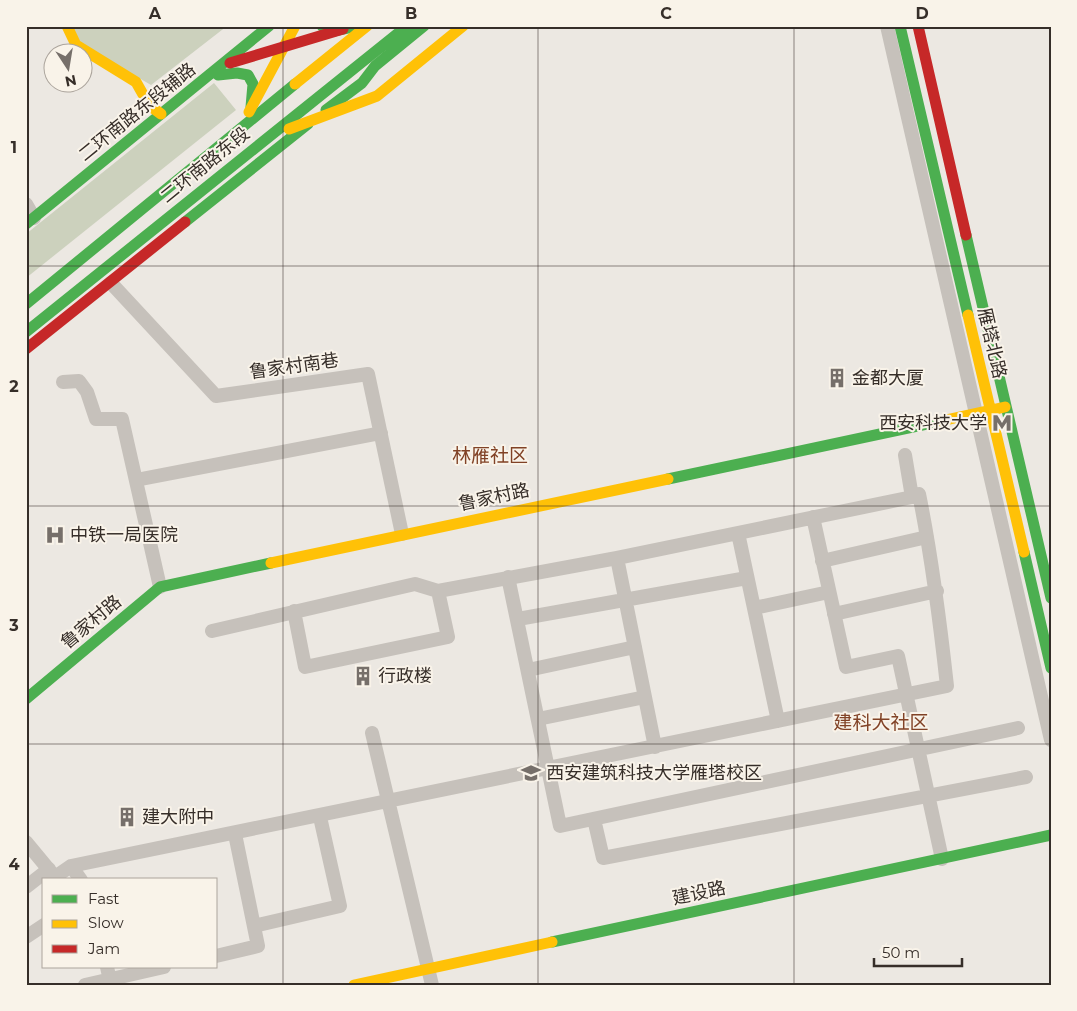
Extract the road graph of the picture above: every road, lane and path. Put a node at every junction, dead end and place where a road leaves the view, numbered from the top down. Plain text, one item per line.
1 (67, 26) edge
2 (268, 26) edge
3 (295, 26) edge
4 (322, 26) edge
5 (358, 26) edge
6 (367, 26) edge
7 (407, 26) edge
8 (424, 26) edge
9 (449, 26) edge
10 (463, 26) edge
11 (887, 26) edge
12 (900, 26) edge
13 (918, 26) edge
14 (343, 29) edge
15 (283, 49) junction
16 (362, 62) junction
17 (224, 64) junction
18 (208, 77) junction
19 (362, 83) junction
20 (250, 110) junction
21 (160, 114) junction
22 (312, 120) junction
23 (268, 136) junction
24 (208, 155) junction
25 (26, 204) edge
26 (30, 221) edge
27 (111, 283) junction
28 (26, 304) edge
29 (26, 332) edge
30 (26, 349) edge
31 (63, 382) dead end
32 (1005, 407) junction
33 (990, 411) junction
34 (976, 414) junction
35 (380, 432) junction
36 (904, 455) dead end
37 (136, 480) junction
38 (912, 497) junction
39 (813, 517) junction
40 (738, 533) junction
41 (402, 534) junction
42 (927, 537) junction
43 (617, 558) junction
44 (822, 561) junction
45 (508, 577) junction
46 (747, 578) junction
47 (160, 587) junction
48 (438, 591) junction
49 (937, 591) junction
50 (829, 592) junction
51 (1051, 597) edge
52 (625, 598) junction
53 (754, 608) junction
54 (294, 611) junction
55 (834, 614) junction
56 (518, 619) junction
57 (212, 631) dead end
58 (635, 647) junction
59 (1051, 668) edge
60 (528, 670) junction
61 (906, 694) junction
62 (644, 697) junction
63 (26, 699) edge
64 (538, 719) junction
65 (778, 721) junction
66 (1018, 728) dead end
67 (372, 732) dead end
68 (1051, 740) edge
69 (654, 747) junction
70 (918, 749) junction
71 (548, 769) junction
72 (1026, 777) dead end
73 (928, 796) junction
74 (388, 803) junction
75 (320, 817) junction
76 (594, 819) junction
77 (235, 834) junction
78 (1051, 835) edge
79 (26, 842) edge
80 (942, 859) junction
81 (71, 866) junction
82 (49, 869) junction
83 (80, 878) edge
84 (26, 887) edge
85 (42, 926) edge
86 (254, 926) junction
87 (26, 937) edge
88 (218, 956) edge
89 (158, 968) edge
90 (427, 969) junction
91 (109, 977) edge
92 (85, 985) edge
93 (354, 985) edge
94 (432, 985) edge

1 - 21 main road
2 - 17 main road, 二环南路东段辅路
3 - 15 main road
4 - 14 main road
5 - 14 main road
5 - 20 main road
6 - 24 main road
7 - 16 main road, 二环南路东段
8 - 19 main road
9 - 19 main road
10 - 22 main road
11 - 34 street
12 - 33 main road, 雁塔北路
13 - 32 main road, 雁塔北路
14 - 15 main road
15 - 17 main road
15 - 20 main road
16 - 19 main road
16 - 22 main road
16 - 23 main road, 二环南路东段
17 - 18 main road, 二环南路东段辅路
18 - 20 main road
18 - 21 main road, 二环南路东段辅路
19 - 22 main road
20 - 24 main road
21 - 26 main road, 二环南路东段辅路
22 - 23 main road
22 - 27 main road
23 - 29 main road, 二环南路东段
24 - 28 main road
25 - 26 street
27 - 30 main road
27 - 35 street, 鲁家村南巷
31 - 37 street
32 - 33 main road, 鲁家村路
32 - 51 main road, 雁塔北路
33 - 34 main road, 鲁家村路
33 - 59 main road, 雁塔北路
34 - 41 main road, 鲁家村路
34 - 68 street
35 - 37 street
35 - 41 street, 鲁家村南巷
36 - 38 street
37 - 47 street
38 - 39 street
38 - 42 street
39 - 40 street
39 - 44 street
40 - 43 street
40 - 46 street
41 - 47 main road, 鲁家村路
42 - 44 street
42 - 49 street
43 - 45 street
43 - 52 street
44 - 50 street
45 - 48 street
45 - 56 street
46 - 52 street
46 - 53 street
47 - 63 main road, 鲁家村路
48 - 54 street
48 - 54 street
49 - 55 street
49 - 61 street
50 - 53 street
50 - 55 street
52 - 56 street
52 - 58 street
53 - 65 street
54 - 57 street
55 - 61 street
56 - 60 street
58 - 60 street
58 - 62 street
60 - 64 street
61 - 65 street
61 - 70 street
62 - 64 street
62 - 69 street
64 - 71 street
65 - 69 street
66 - 70 street
67 - 74 street
69 - 71 street
70 - 73 street
70 - 76 street
71 - 74 street
71 - 76 street
72 - 73 street
73 - 76 street
73 - 80 street
74 - 75 street
74 - 90 street
75 - 77 street
75 - 86 street
77 - 81 street
77 - 86 street
78 - 80 main road, 建设路
79 - 82 street
80 - 90 main road, 建设路
81 - 82 street
81 - 83 street
82 - 84 street
85 - 87 street
86 - 88 street
89 - 91 street
90 - 93 main road, 建设路
90 - 94 street
91 - 92 street

